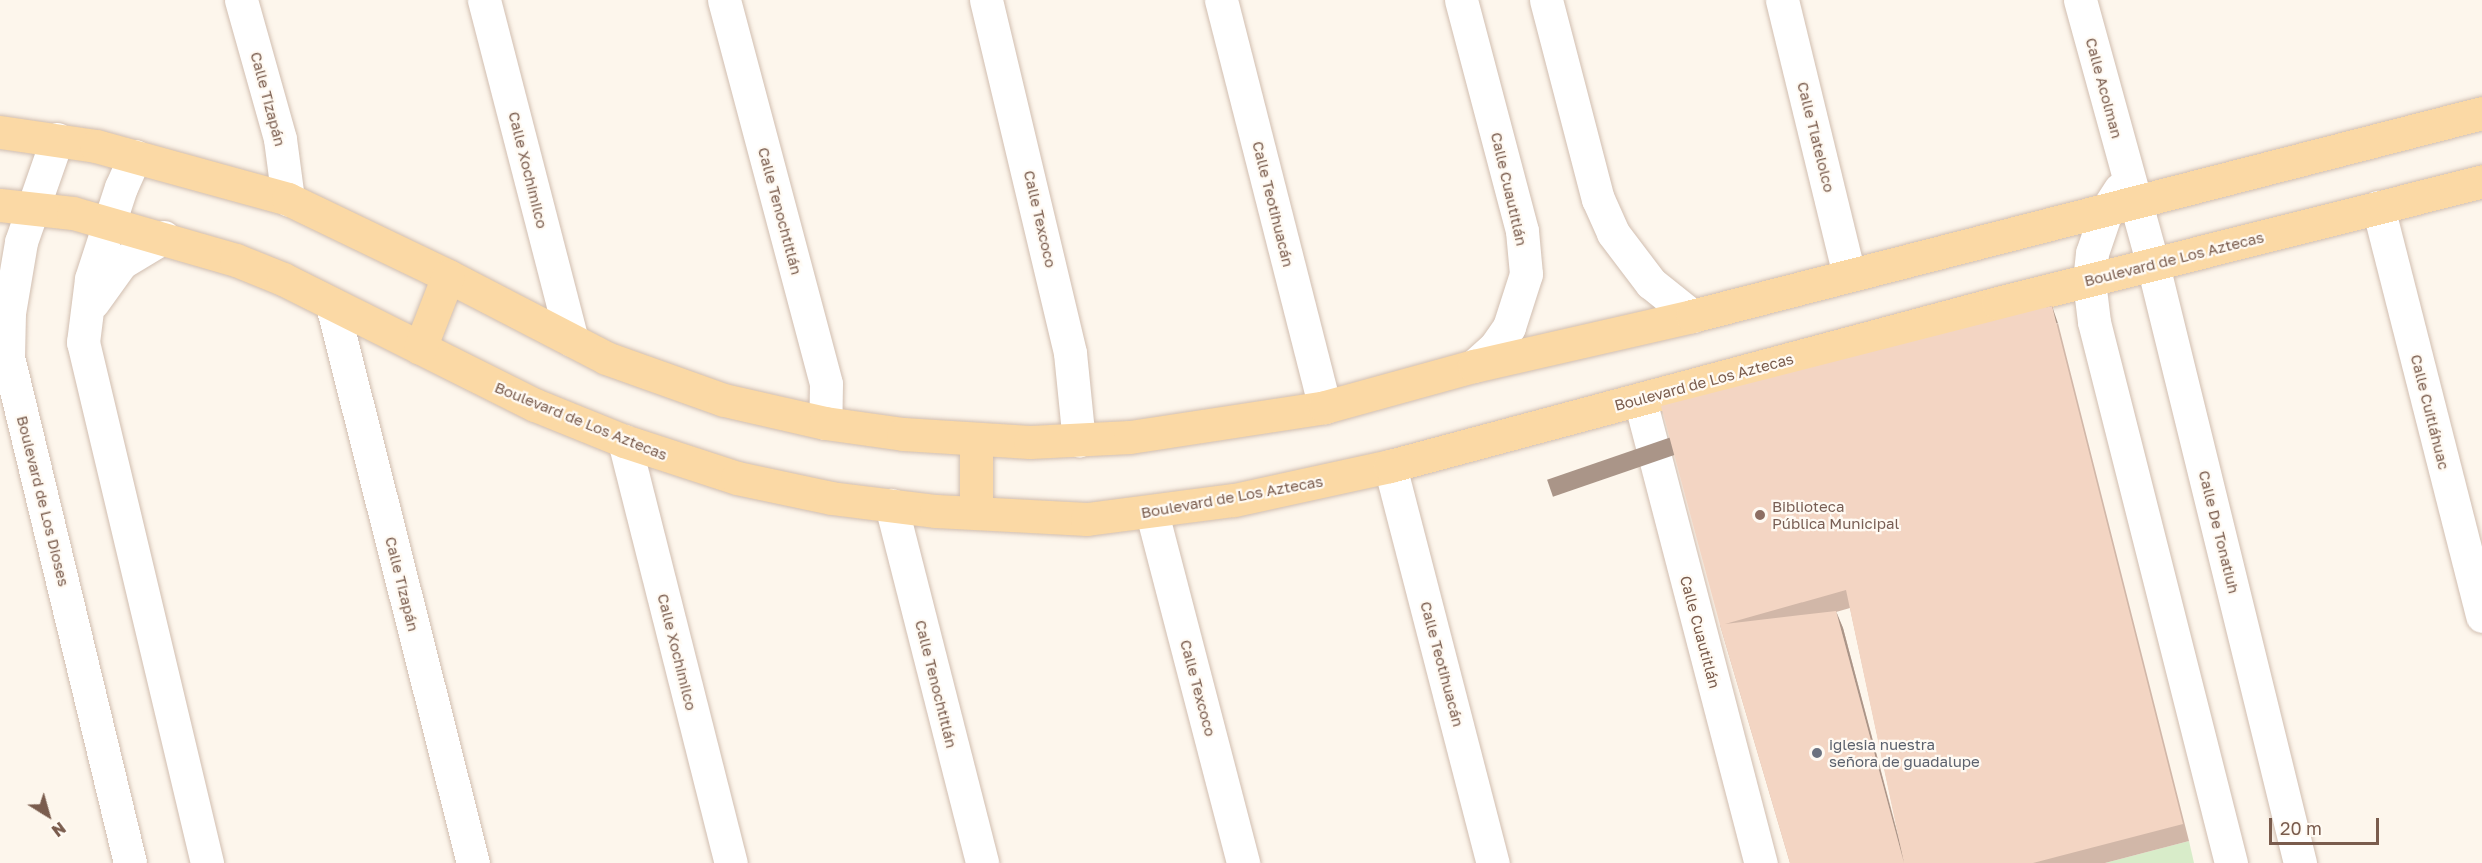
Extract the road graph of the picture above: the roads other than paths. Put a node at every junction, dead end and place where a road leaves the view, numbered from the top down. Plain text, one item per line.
1 (241, 0) edge
2 (484, 0) edge
3 (724, 0) edge
4 (986, 0) edge
5 (1221, 0) edge
6 (1461, 0) edge
7 (1546, 0) edge
8 (1782, 0) edge
9 (2080, 0) edge
10 (2482, 113) edge
11 (0, 132) edge
12 (57, 140) junction
13 (135, 156) junction
14 (2482, 180) edge
15 (2123, 196) junction
16 (288, 199) junction
17 (16, 207) edge
18 (2378, 207) junction
19 (108, 222) junction
20 (164, 237) junction
21 (2153, 266) junction
22 (1850, 274) junction
23 (448, 276) junction
24 (2089, 280) junction
25 (332, 305) junction
26 (1692, 316) junction
27 (83, 319) junction
28 (572, 340) junction
29 (420, 348) junction
30 (4, 349) edge
31 (1474, 366) junction
32 (1640, 400) junction
33 (1325, 407) junction
34 (825, 423) junction
35 (624, 441) junction
36 (976, 441) junction
37 (1079, 441) junction
38 (1390, 466) junction
39 (891, 505) junction
40 (976, 513) junction
41 (1152, 513) junction
42 (2482, 616) edge
43 (130, 863) edge
44 (207, 863) edge
45 (473, 863) edge
46 (731, 863) edge
47 (982, 863) edge
48 (1243, 863) edge
49 (1493, 863) edge
50 (1761, 863) edge
51 (2231, 863) edge
52 (2300, 863) edge

1 - 16 street, Calle Tizapán
2 - 28 street, Calle Xochimilco
3 - 34 street, Calle Tenochtitlán
4 - 37 street, Calle Texcoco
5 - 33 street, Calle Teotihuacán
6 - 31 street, Calle Cuautitlán
7 - 26 street
8 - 22 street, Calle Tlatelolco
9 - 15 street, Calle Acolman
10 - 15 main road
11 - 12 main road
12 - 13 main road
12 - 17 street, Boulevard de Los Dioses
13 - 16 main road
13 - 19 street
14 - 18 main road, Boulevard de Los Aztecas
15 - 21 street, Calle De Tonatiuh
15 - 22 main road
15 - 24 street
16 - 23 main road
17 - 19 main road, Boulevard de Los Aztecas
17 - 30 street, Boulevard de Los Dioses
18 - 21 main road, Boulevard de Los Aztecas
18 - 42 street, Calle Cuitláhuac
19 - 20 main road, Boulevard de Los Aztecas
19 - 27 street
20 - 25 main road, Boulevard de Los Aztecas
20 - 27 street
21 - 24 main road, Boulevard de Los Aztecas
21 - 52 street, Calle De Tonatiuh
22 - 26 main road
23 - 28 main road
23 - 29 main road
24 - 32 main road, Boulevard de Los Aztecas
24 - 51 street
25 - 29 main road, Boulevard de Los Aztecas
25 - 45 street, Calle Tizapán
26 - 31 main road
27 - 44 street
28 - 34 main road
29 - 35 main road, Boulevard de Los Aztecas
30 - 43 street, Boulevard de Los Dioses
31 - 33 main road
32 - 38 main road, Boulevard de Los Aztecas
32 - 50 street, Calle Cuautitlán
33 - 37 main road
34 - 36 main road
35 - 39 main road, Boulevard de Los Aztecas
35 - 46 street, Calle Xochimilco
36 - 37 main road
36 - 40 main road
38 - 41 main road, Boulevard de Los Aztecas
38 - 49 street, Calle Teotihuacán
39 - 40 main road, Boulevard de Los Aztecas
39 - 47 street, Calle Tenochtitlán
40 - 41 main road, Boulevard de Los Aztecas
41 - 48 street, Calle Texcoco

